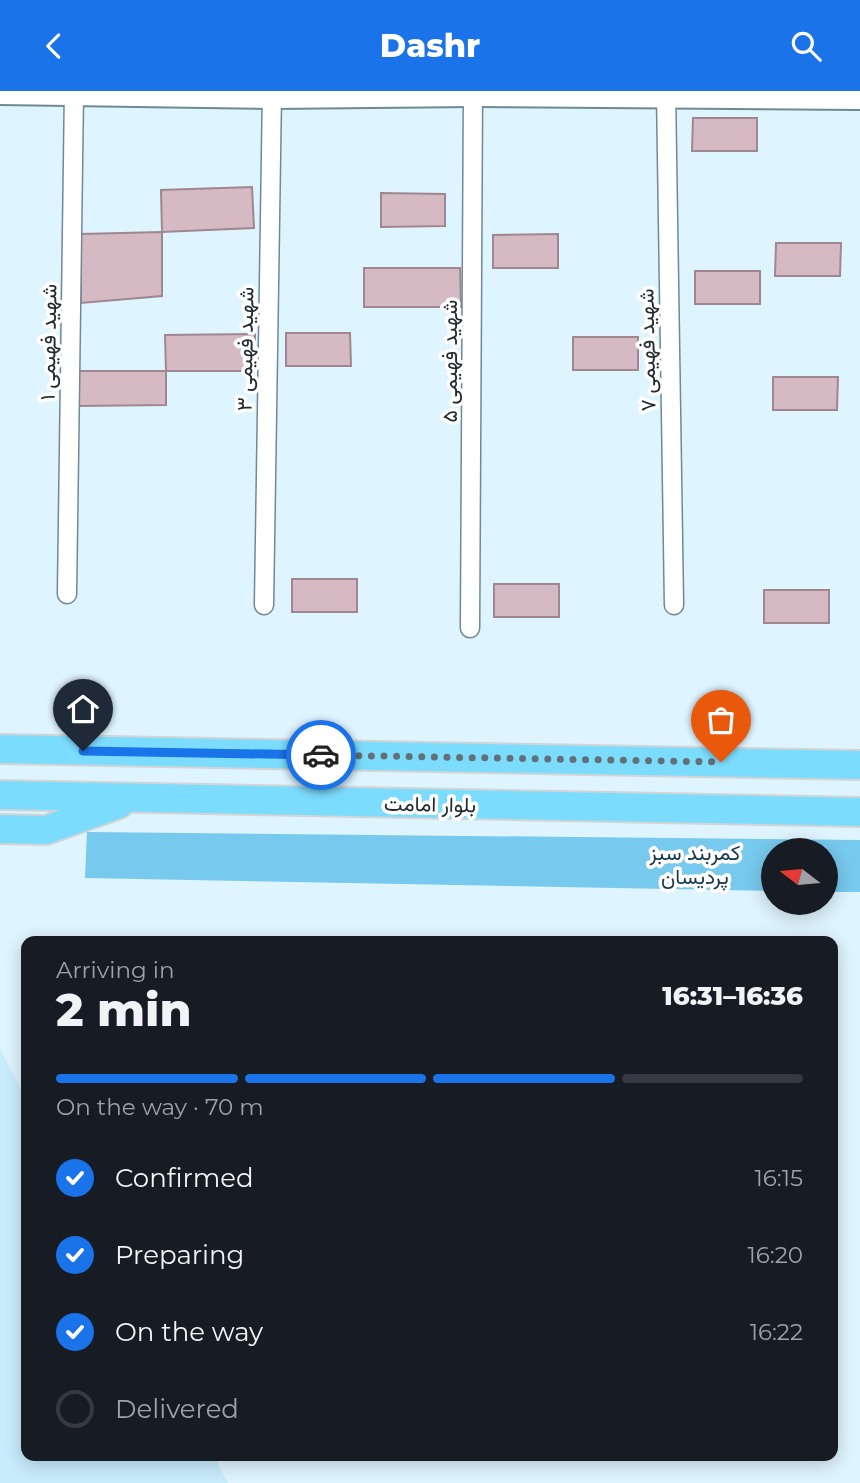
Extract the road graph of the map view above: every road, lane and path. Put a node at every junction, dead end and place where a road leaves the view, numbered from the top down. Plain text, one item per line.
1 (0, 91) edge
2 (74, 91) edge
3 (473, 92) edge
4 (272, 93) edge
5 (666, 93) edge
6 (860, 96) edge
7 (67, 594) dead end
8 (264, 604) dead end
9 (674, 605) dead end
10 (470, 628) dead end
11 (0, 749) edge
12 (860, 765) edge
13 (0, 795) edge
14 (135, 798) junction
15 (860, 812) edge
16 (0, 829) edge

1 - 2 street
2 - 4 street
2 - 7 street, شهید فهیمی ۱
3 - 4 street
3 - 5 street
3 - 10 street, شهید فهیمی ۵
4 - 8 street, شهید فهیمی ۳
5 - 6 street
5 - 9 street, شهید فهیمی ۷
11 - 12 main road
13 - 14 main road, بلوار امامت
14 - 15 main road, بلوار امامت
14 - 16 main road

